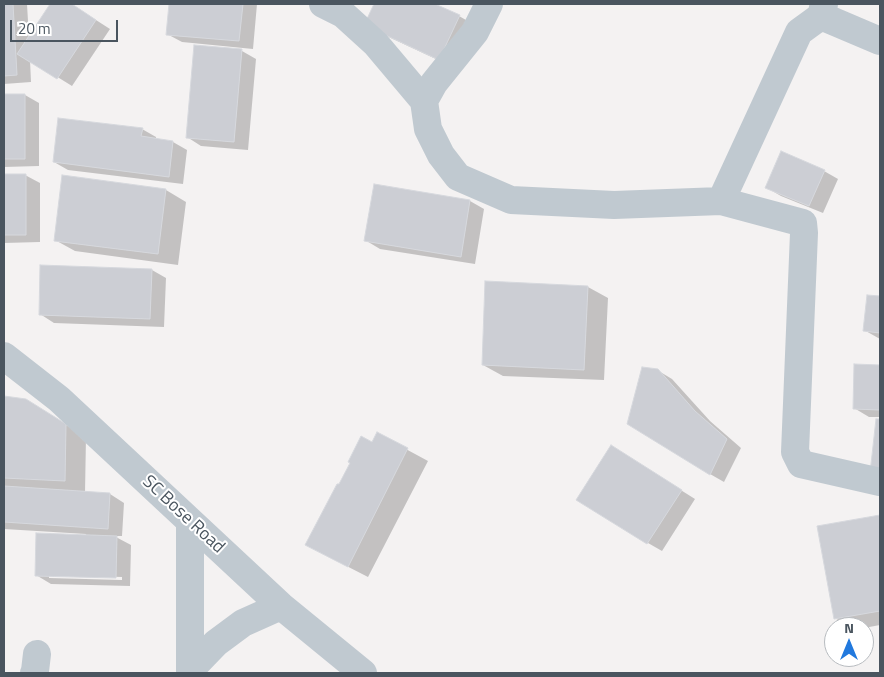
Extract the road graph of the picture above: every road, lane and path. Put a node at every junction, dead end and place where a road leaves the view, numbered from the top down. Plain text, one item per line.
1 (323, 4) edge
2 (489, 4) edge
3 (822, 10) edge
4 (880, 41) edge
5 (424, 102) junction
6 (720, 202) junction
7 (4, 356) edge
8 (880, 482) edge
9 (190, 522) junction
10 (281, 606) junction
11 (190, 671) edge
12 (363, 673) edge

1 - 5 street
2 - 5 street
3 - 4 street
3 - 6 street
5 - 6 street
6 - 8 street
7 - 9 street, SC Bose Road
9 - 10 street, SC Bose Road
9 - 11 street
10 - 11 street
10 - 12 street, SC Bose Road

